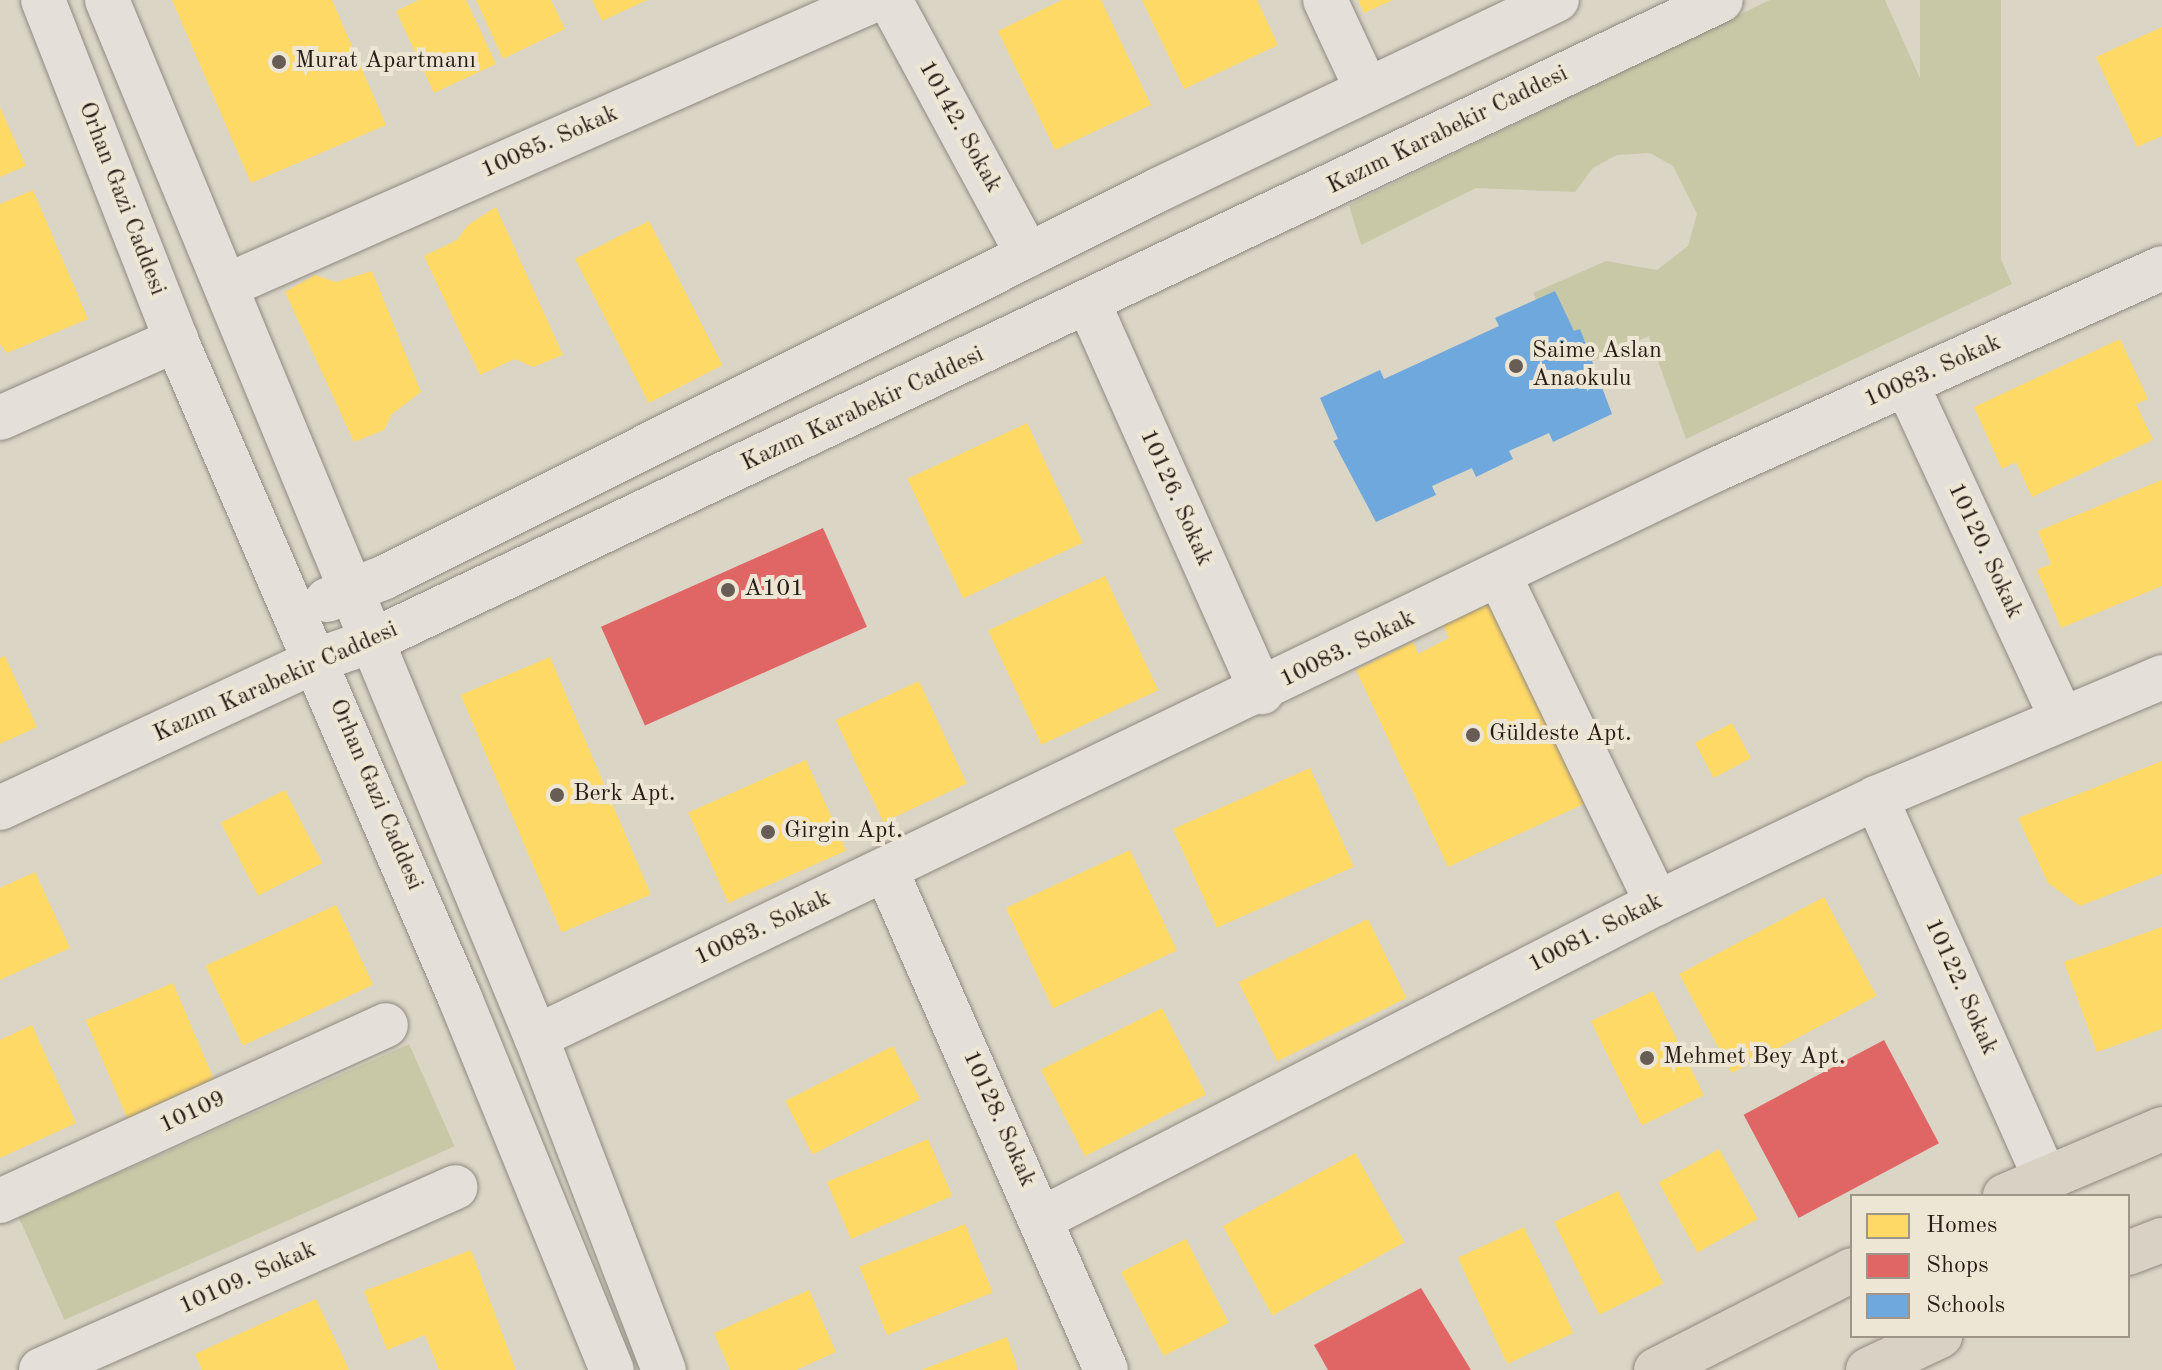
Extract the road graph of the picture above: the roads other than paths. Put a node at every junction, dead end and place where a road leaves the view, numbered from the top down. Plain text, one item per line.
1 (43, 0) edge
2 (107, 0) edge
3 (874, 0) edge
4 (890, 0) edge
5 (1325, 0) edge
6 (1557, 0) edge
7 (1721, 0) edge
8 (1367, 90) junction
9 (1028, 255) junction
10 (2162, 268) edge
11 (226, 286) junction
12 (1089, 304) junction
13 (176, 340) junction
14 (1907, 385) junction
15 (0, 418) edge
16 (1500, 577) junction
17 (353, 590) junction
18 (296, 613) junction
19 (374, 640) junction
20 (317, 660) junction
21 (2162, 677) edge
22 (1262, 692) junction
23 (2061, 717) junction
24 (1876, 798) junction
25 (0, 808) edge
26 (886, 870) junction
27 (1657, 903) junction
28 (386, 1025) dead end
29 (536, 1037) junction
30 (2162, 1129) edge
31 (2045, 1177) junction
32 (455, 1187) dead end
33 (2009, 1194) edge
34 (0, 1201) edge
35 (1043, 1218) junction
36 (2162, 1240) edge
37 (2130, 1252) edge
38 (1850, 1271) edge
39 (1936, 1338) edge
40 (41, 1370) edge
41 (612, 1370) edge
42 (664, 1370) edge
43 (1106, 1370) edge
44 (1656, 1370) edge
45 (1868, 1370) edge

1 - 13 street, Orhan Gazi Caddesi
2 - 11 street
3 - 11 street, 10085. Sokak
4 - 9 street, 10142. Sokak
5 - 8 street
6 - 8 street
7 - 12 street, Kazım Karabekir Caddesi
8 - 9 street
9 - 17 street
10 - 14 street, 10083. Sokak
11 - 17 street
12 - 19 street, Kazım Karabekir Caddesi
12 - 22 street, 10126. Sokak
13 - 15 street
13 - 18 street, Orhan Gazi Caddesi
14 - 16 street, 10083. Sokak
14 - 23 street, 10120. Sokak
16 - 22 street, 10083. Sokak
16 - 27 street
17 - 18 street
17 - 19 street
18 - 20 street, Orhan Gazi Caddesi
19 - 20 street, Kazım Karabekir Caddesi
19 - 29 street
20 - 25 street, Kazım Karabekir Caddesi
20 - 41 street, Orhan Gazi Caddesi
21 - 23 street, 10081. Sokak
22 - 26 street, 10083. Sokak
23 - 24 street, 10081. Sokak
24 - 27 street, 10081. Sokak
24 - 31 street, 10122. Sokak
26 - 29 street, 10083. Sokak
26 - 35 street, 10128. Sokak
27 - 35 street, 10081. Sokak
28 - 34 street, 10109
29 - 42 street
30 - 31 main road
31 - 33 main road
32 - 40 street, 10109. Sokak
35 - 43 street, 10128. Sokak
36 - 37 main road
38 - 44 main road
39 - 45 main road

